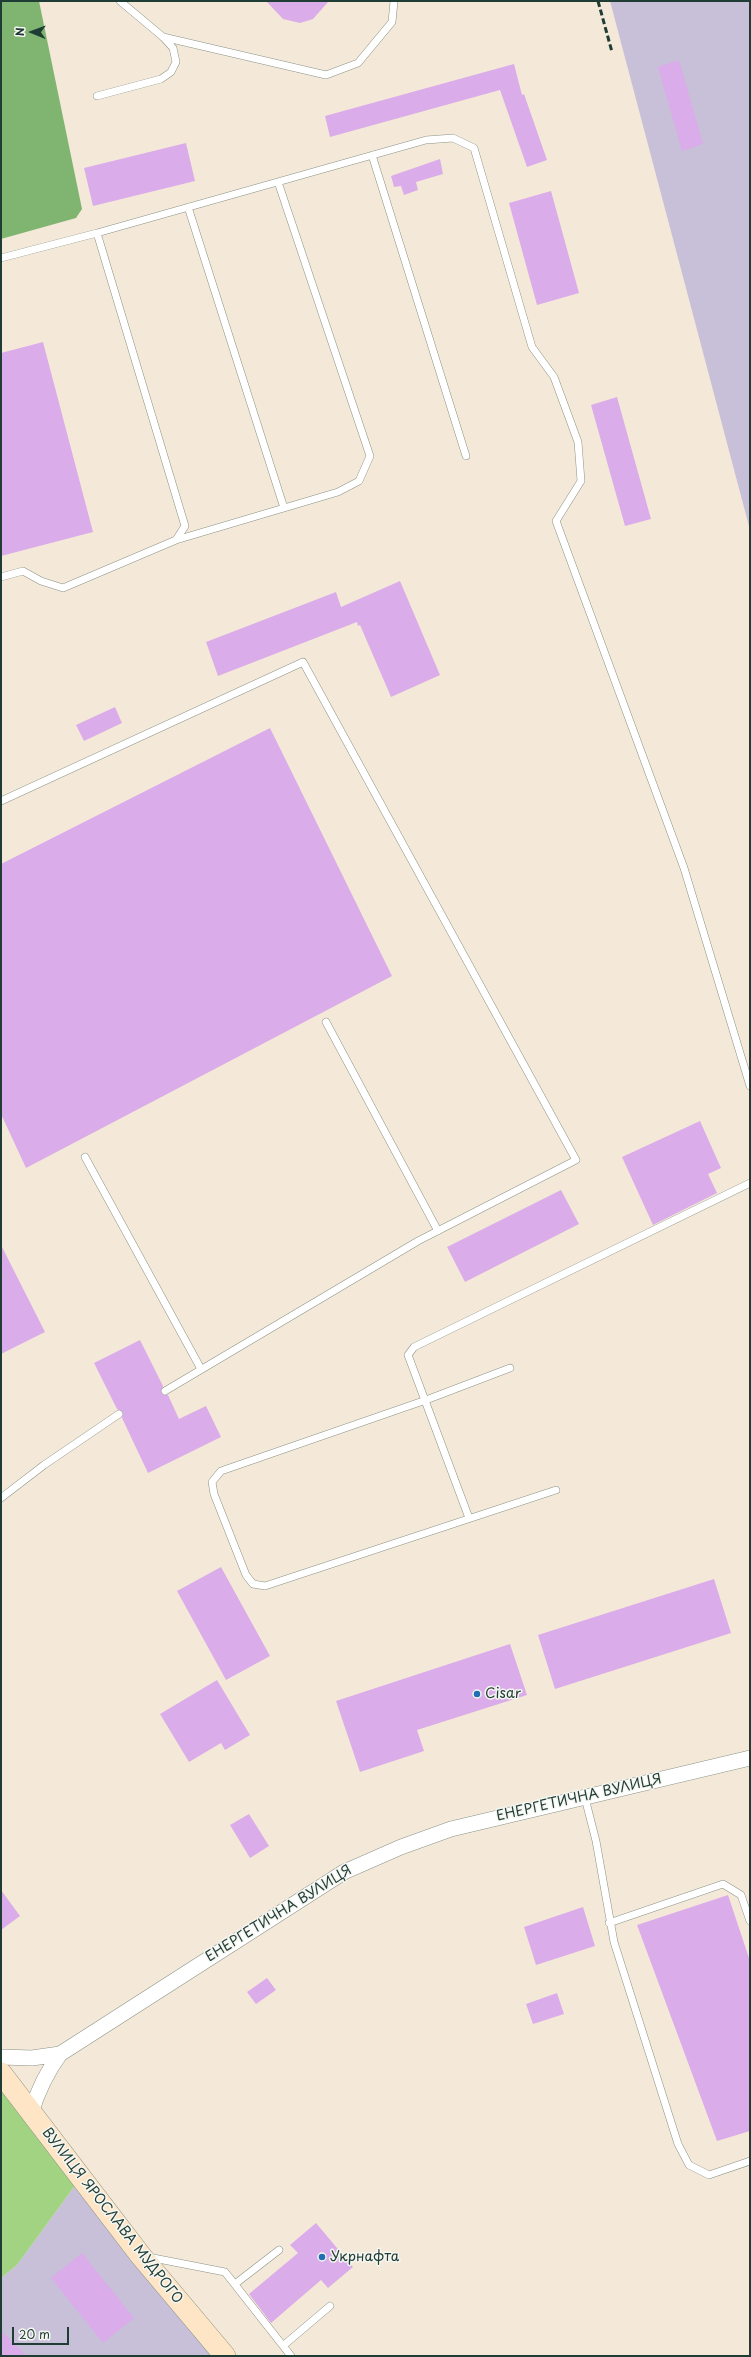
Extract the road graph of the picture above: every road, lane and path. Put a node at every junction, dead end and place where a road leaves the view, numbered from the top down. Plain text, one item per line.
1 (120, 1) edge
2 (394, 1) edge
3 (162, 37) junction
4 (97, 96) dead end
5 (372, 155) junction
6 (278, 182) junction
7 (188, 207) junction
8 (97, 233) junction
9 (1, 258) edge
10 (466, 456) dead end
11 (284, 508) junction
12 (176, 540) junction
13 (1, 577) edge
14 (1, 801) edge
15 (326, 1022) dead end
16 (750, 1086) edge
17 (85, 1157) dead end
18 (750, 1183) edge
19 (438, 1231) junction
20 (510, 1368) dead end
21 (201, 1369) junction
22 (165, 1391) dead end
23 (426, 1400) junction
24 (119, 1414) dead end
25 (556, 1490) dead end
26 (1, 1498) edge
27 (469, 1518) junction
28 (750, 1758) edge
29 (585, 1798) junction
30 (750, 1921) edge
31 (609, 1923) junction
32 (60, 2054) junction
33 (1, 2057) edge
34 (1, 2074) edge
35 (31, 2113) junction
36 (750, 2161) edge
37 (279, 2250) dead end
38 (141, 2256) junction
39 (235, 2284) junction
40 (330, 2306) dead end
41 (284, 2345) junction
42 (225, 2356) edge
43 (291, 2356) edge

1 - 3 lane
2 - 3 lane
3 - 4 lane
5 - 6 lane
5 - 10 lane
5 - 16 lane
6 - 7 lane
6 - 11 lane
7 - 8 lane
7 - 11 lane
8 - 9 lane
8 - 12 lane
11 - 12 lane
12 - 13 lane
14 - 19 lane
15 - 19 lane
17 - 21 lane
18 - 23 lane
19 - 21 lane
20 - 23 lane
21 - 22 lane
23 - 27 lane
23 - 27 lane
24 - 26 lane
25 - 27 lane
28 - 29 street, ЕНЕРГЕТИЧНА ВУЛИЦЯ
29 - 31 lane
29 - 32 street, ЕНЕРГЕТИЧНА ВУЛИЦЯ
30 - 31 lane
31 - 36 lane
32 - 33 street, ЕНЕРГЕТИЧНА ВУЛИЦЯ
32 - 35 street, ЕНЕРГЕТИЧНА ВУЛИЦЯ
34 - 35 main road, ВУЛИЦЯ ЯРОСЛАВА МУДРОГО
35 - 38 main road, ВУЛИЦЯ ЯРОСЛАВА МУДРОГО
37 - 39 lane
38 - 39 lane
38 - 42 main road, ВУЛИЦЯ ЯРОСЛАВА МУДРОГО
39 - 41 lane
40 - 41 lane
41 - 43 lane

